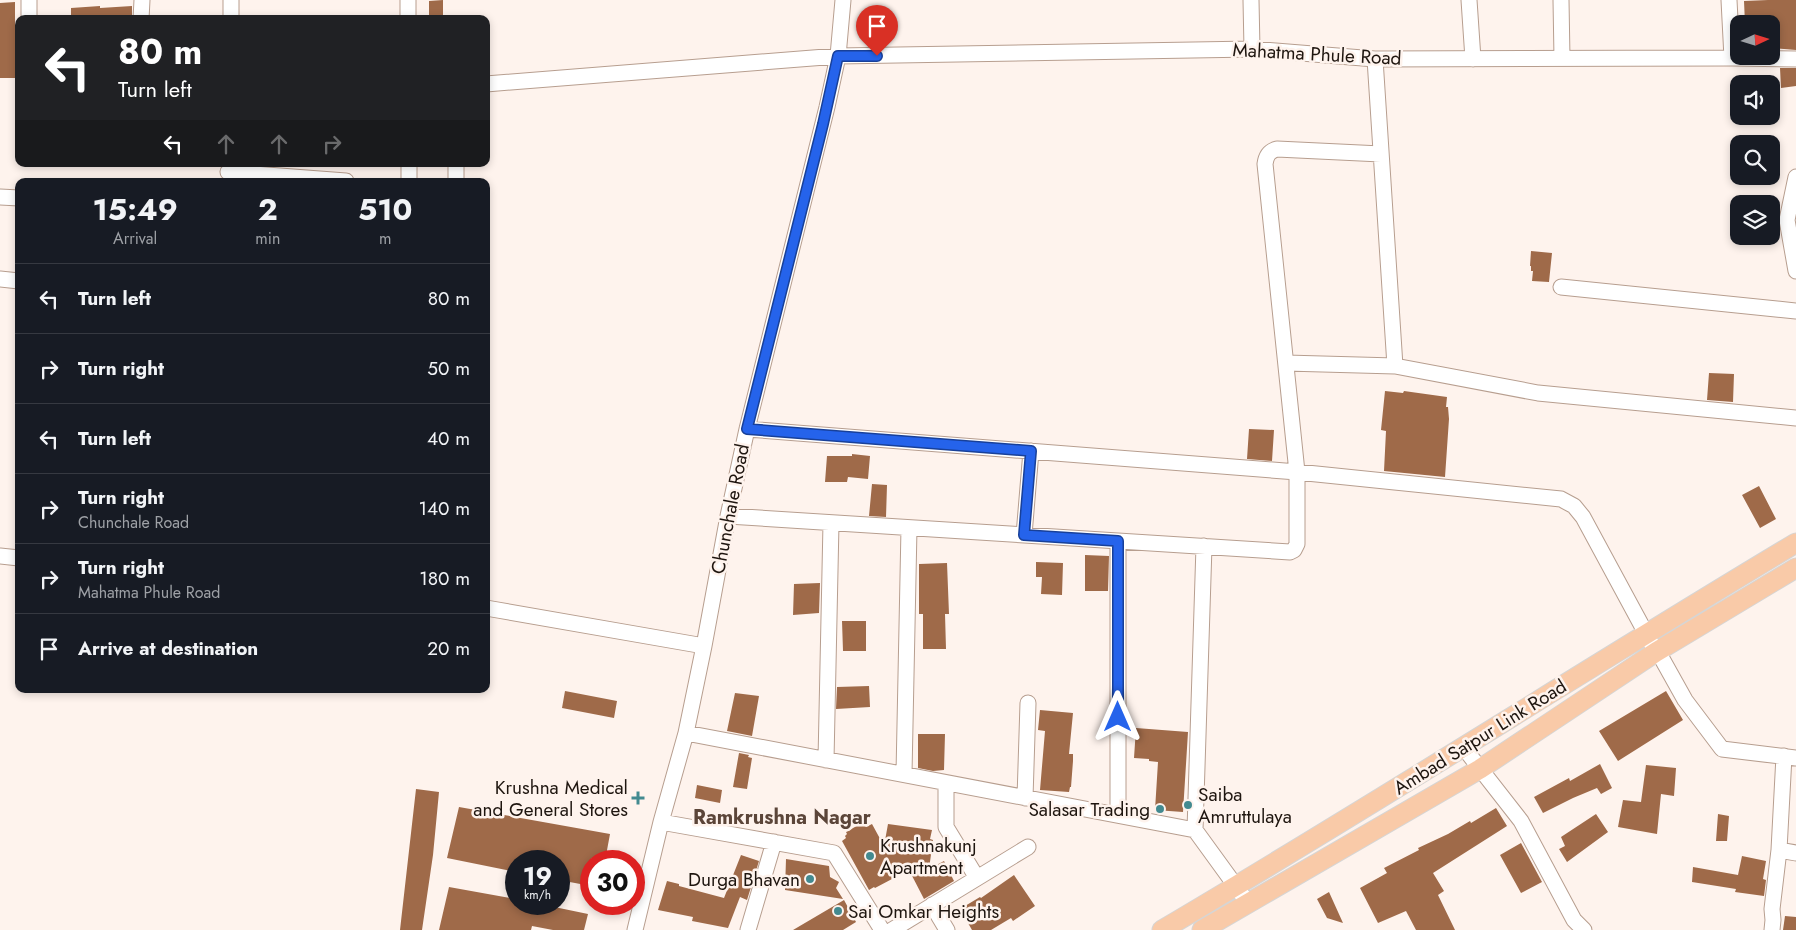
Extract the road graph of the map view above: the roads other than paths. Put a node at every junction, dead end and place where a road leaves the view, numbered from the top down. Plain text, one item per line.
1 (29, 0) edge
2 (142, 0) edge
3 (231, 0) edge
4 (408, 0) edge
5 (843, 0) edge
6 (1251, 0) edge
7 (1469, 0) edge
8 (1561, 0) edge
9 (1729, 0) edge
10 (29, 15) edge
11 (141, 15) edge
12 (232, 15) edge
13 (408, 15) edge
14 (1730, 19) edge
15 (1252, 49) junction
16 (838, 56) junction
17 (1562, 58) junction
18 (1730, 58) edge
19 (1375, 59) junction
20 (1473, 59) junction
21 (1780, 59) edge
22 (1796, 59) edge
23 (490, 84) edge
24 (1381, 154) junction
25 (228, 172) edge
26 (1796, 177) edge
27 (290, 178) edge
28 (0, 197) edge
29 (15, 198) edge
30 (1796, 271) edge
31 (0, 279) edge
32 (15, 281) edge
33 (1561, 287) dead end
34 (1796, 311) edge
35 (1286, 363) junction
36 (1395, 366) junction
37 (1796, 418) edge
38 (747, 429) junction
39 (1031, 451) junction
40 (1297, 472) junction
41 (728, 516) junction
42 (831, 523) junction
43 (909, 528) junction
44 (1024, 535) junction
45 (1118, 541) junction
46 (1796, 543) edge
47 (1204, 546) junction
48 (0, 556) edge
49 (15, 558) edge
50 (1796, 568) edge
51 (490, 609) edge
52 (1646, 633) junction
53 (704, 646) junction
54 (1656, 652) junction
55 (1028, 703) dead end
56 (686, 733) junction
57 (1464, 748) junction
58 (1790, 757) edge
59 (826, 760) junction
60 (1480, 769) junction
61 (904, 774) junction
62 (946, 782) junction
63 (1025, 798) junction
64 (1118, 815) junction
65 (660, 822) junction
66 (1195, 830) junction
67 (774, 842) junction
68 (1028, 847) dead end
69 (1779, 850) junction
70 (1796, 852) edge
71 (977, 878) junction
72 (1236, 886) junction
73 (1248, 903) junction
74 (932, 905) junction
75 (635, 930) edge
76 (748, 930) edge
77 (882, 930) edge
78 (892, 930) edge
79 (947, 930) edge
80 (1162, 930) edge
81 (1202, 930) edge
82 (1584, 930) edge
83 (1772, 930) edge

1 - 10 street
2 - 11 street
3 - 12 street
4 - 13 street
5 - 16 street, Chunchale Road
6 - 15 street
7 - 20 street
8 - 17 street
9 - 14 street
15 - 16 street, Mahatma Phule Road
15 - 19 street, Mahatma Phule Road
16 - 23 street, Mahatma Phule Road
16 - 38 street, Chunchale Road
17 - 18 street, Mahatma Phule Road
17 - 20 street, Mahatma Phule Road
19 - 20 street, Mahatma Phule Road
19 - 24 street
21 - 22 street, Mahatma Phule Road
24 - 35 street
24 - 36 street
25 - 27 street
26 - 30 street
28 - 29 street
31 - 32 street
33 - 34 street
35 - 36 street
35 - 40 street
36 - 37 street
38 - 39 street
38 - 41 street, Chunchale Road
39 - 40 street
39 - 44 street
40 - 47 street
40 - 52 street
41 - 42 street
41 - 53 street, Chunchale Road
42 - 43 street
42 - 59 street
43 - 44 street
43 - 61 street
44 - 45 street
45 - 47 street
45 - 64 street
46 - 52 main road, Ambad Satpur Link Road
47 - 66 street
48 - 49 street
50 - 54 main road, Ambad Satpur Link Road
51 - 53 street
52 - 54 street
52 - 57 main road, Ambad Satpur Link Road
53 - 56 street, Chunchale Road
54 - 58 street
54 - 60 main road, Ambad Satpur Link Road
55 - 63 street
56 - 59 street
56 - 65 street, Chunchale Road
57 - 60 street
57 - 72 main road, Ambad Satpur Link Road
58 - 69 street
59 - 61 street
60 - 73 main road, Ambad Satpur Link Road
60 - 82 street
61 - 62 street
62 - 63 street
62 - 71 street
63 - 64 street
64 - 66 street
65 - 67 street
65 - 75 street, Chunchale Road
66 - 72 street
67 - 76 street
67 - 77 street
68 - 71 street
69 - 70 street
69 - 83 street
71 - 74 street
72 - 73 street
72 - 80 main road, Ambad Satpur Link Road
73 - 81 main road, Ambad Satpur Link Road
74 - 78 street
74 - 79 street

